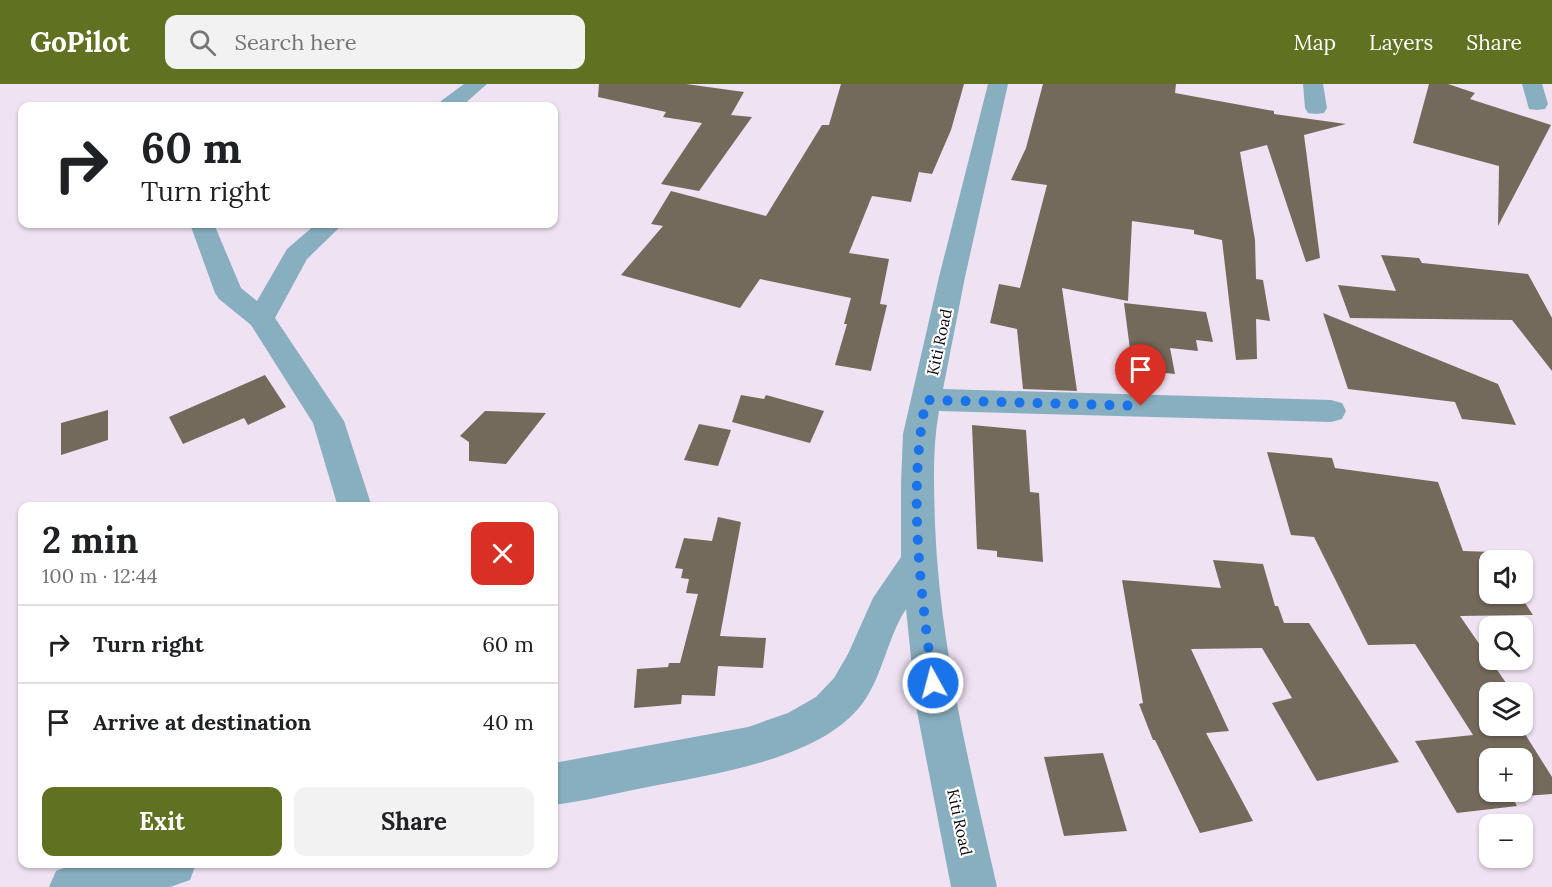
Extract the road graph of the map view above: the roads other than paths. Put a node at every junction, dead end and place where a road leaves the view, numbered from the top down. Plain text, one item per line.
1 (477, 84) edge
2 (998, 84) edge
3 (1313, 84) edge
4 (454, 102) edge
5 (1316, 108) dead end
6 (204, 228) edge
7 (326, 228) edge
8 (261, 318) junction
9 (926, 400) junction
10 (1331, 411) dead end
11 (353, 502) edge
12 (919, 560) junction
13 (558, 783) edge
14 (156, 868) edge
15 (72, 887) edge
16 (974, 887) edge

1 - 4 street
2 - 9 street, Kiti Road
3 - 5 street
6 - 8 street
7 - 8 street
8 - 11 street
9 - 10 street
9 - 12 street, Kiti Road
12 - 13 street
12 - 16 street, Kiti Road
14 - 15 street

